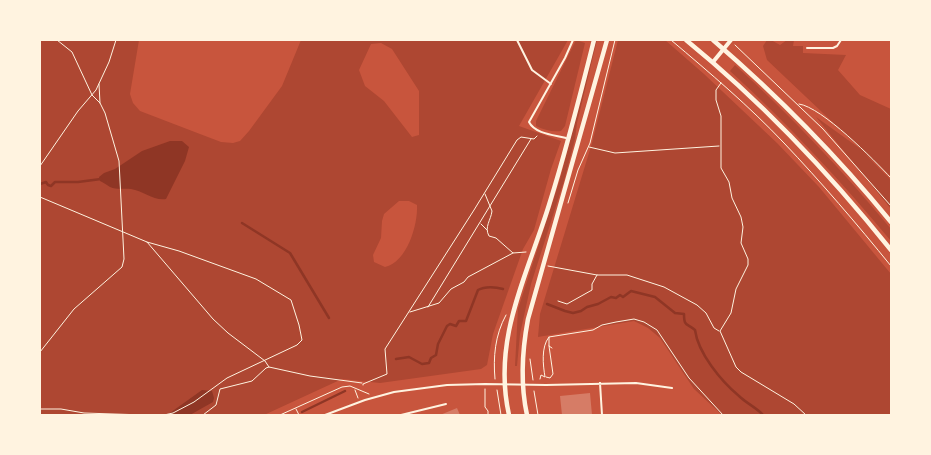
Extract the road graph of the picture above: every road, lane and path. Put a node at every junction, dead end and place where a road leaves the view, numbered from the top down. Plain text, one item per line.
1 (57, 40) edge
2 (116, 40) edge
3 (517, 40) edge
4 (573, 40) edge
5 (594, 40) edge
6 (607, 40) edge
7 (615, 40) edge
8 (671, 40) edge
9 (686, 40) edge
10 (713, 40) edge
11 (841, 40) edge
12 (731, 41) edge
13 (807, 48) dead end
14 (724, 49) junction
15 (713, 62) junction
16 (99, 83) junction
17 (721, 83) junction
18 (551, 84) junction
19 (92, 95) junction
20 (100, 104) junction
21 (798, 104) junction
22 (539, 131) junction
23 (531, 138) junction
24 (569, 139) junction
25 (589, 146) junction
26 (720, 146) junction
27 (40, 166) edge
28 (891, 178) edge
29 (485, 193) junction
30 (40, 197) edge
31 (491, 205) junction
32 (568, 205) dead end
33 (891, 206) edge
34 (480, 222) junction
35 (891, 222) edge
36 (487, 231) junction
37 (122, 232) junction
38 (147, 242) junction
39 (891, 250) edge
40 (526, 252) dead end
41 (513, 253) junction
42 (548, 266) dead end
43 (891, 266) edge
44 (597, 274) junction
45 (558, 301) dead end
46 (428, 307) junction
47 (408, 312) junction
48 (720, 331) junction
49 (549, 337) junction
50 (549, 346) junction
51 (552, 348) dead end
52 (40, 352) edge
53 (530, 355) dead end
54 (265, 361) junction
55 (269, 367) junction
56 (545, 377) junction
57 (600, 383) junction
58 (485, 384) junction
59 (504, 384) junction
60 (524, 385) junction
61 (533, 385) junction
62 (540, 385) junction
63 (672, 388) dead end
64 (354, 390) junction
65 (377, 397) junction
66 (360, 402) junction
67 (446, 404) dead end
68 (296, 408) junction
69 (40, 410) edge
70 (144, 415) edge
71 (164, 415) edge
72 (203, 415) edge
73 (280, 415) edge
74 (299, 415) edge
75 (325, 415) edge
76 (401, 415) edge
77 (488, 415) edge
78 (509, 415) edge
79 (527, 415) edge
80 (538, 415) edge
81 (602, 415) edge
82 (723, 415) edge
83 (806, 415) edge

1 - 19 path
2 - 16 path
3 - 18 lane
4 - 18 lane
5 - 24 street
6 - 60 street
7 - 25 path
8 - 17 path
9 - 15 street
10 - 14 street
11 - 13 lane
12 - 14 street
12 - 21 path
14 - 15 street
14 - 35 street
15 - 39 street
16 - 19 path
16 - 20 path
17 - 26 path
17 - 43 path
18 - 22 lane
19 - 20 path
19 - 27 path
20 - 37 path
21 - 28 path
21 - 33 path
22 - 23 path
22 - 24 lane
23 - 29 path
23 - 31 path
24 - 59 street
25 - 26 path
25 - 32 path
26 - 48 path
29 - 31 path
29 - 47 path
30 - 37 path
31 - 34 path
31 - 36 path
34 - 36 path
34 - 46 path
36 - 41 path
37 - 38 path
37 - 52 path
38 - 54 path
38 - 54 path
40 - 41 path
41 - 46 path
42 - 44 path
44 - 45 path
44 - 48 path
46 - 47 path
47 - 55 path
48 - 83 path
49 - 50 path
49 - 56 path
49 - 82 path
50 - 51 path
50 - 56 path
53 - 61 path
54 - 55 path
54 - 71 path
55 - 72 path
56 - 62 path
57 - 62 lane
57 - 63 lane
57 - 81 lane
58 - 59 lane
58 - 65 lane
58 - 77 path
59 - 60 lane
59 - 78 street
60 - 61 lane
60 - 79 street
61 - 62 lane
61 - 80 path
64 - 65 path
64 - 66 path
64 - 68 path
65 - 66 lane
66 - 75 lane
67 - 76 lane
68 - 73 path
68 - 74 path
69 - 70 path

